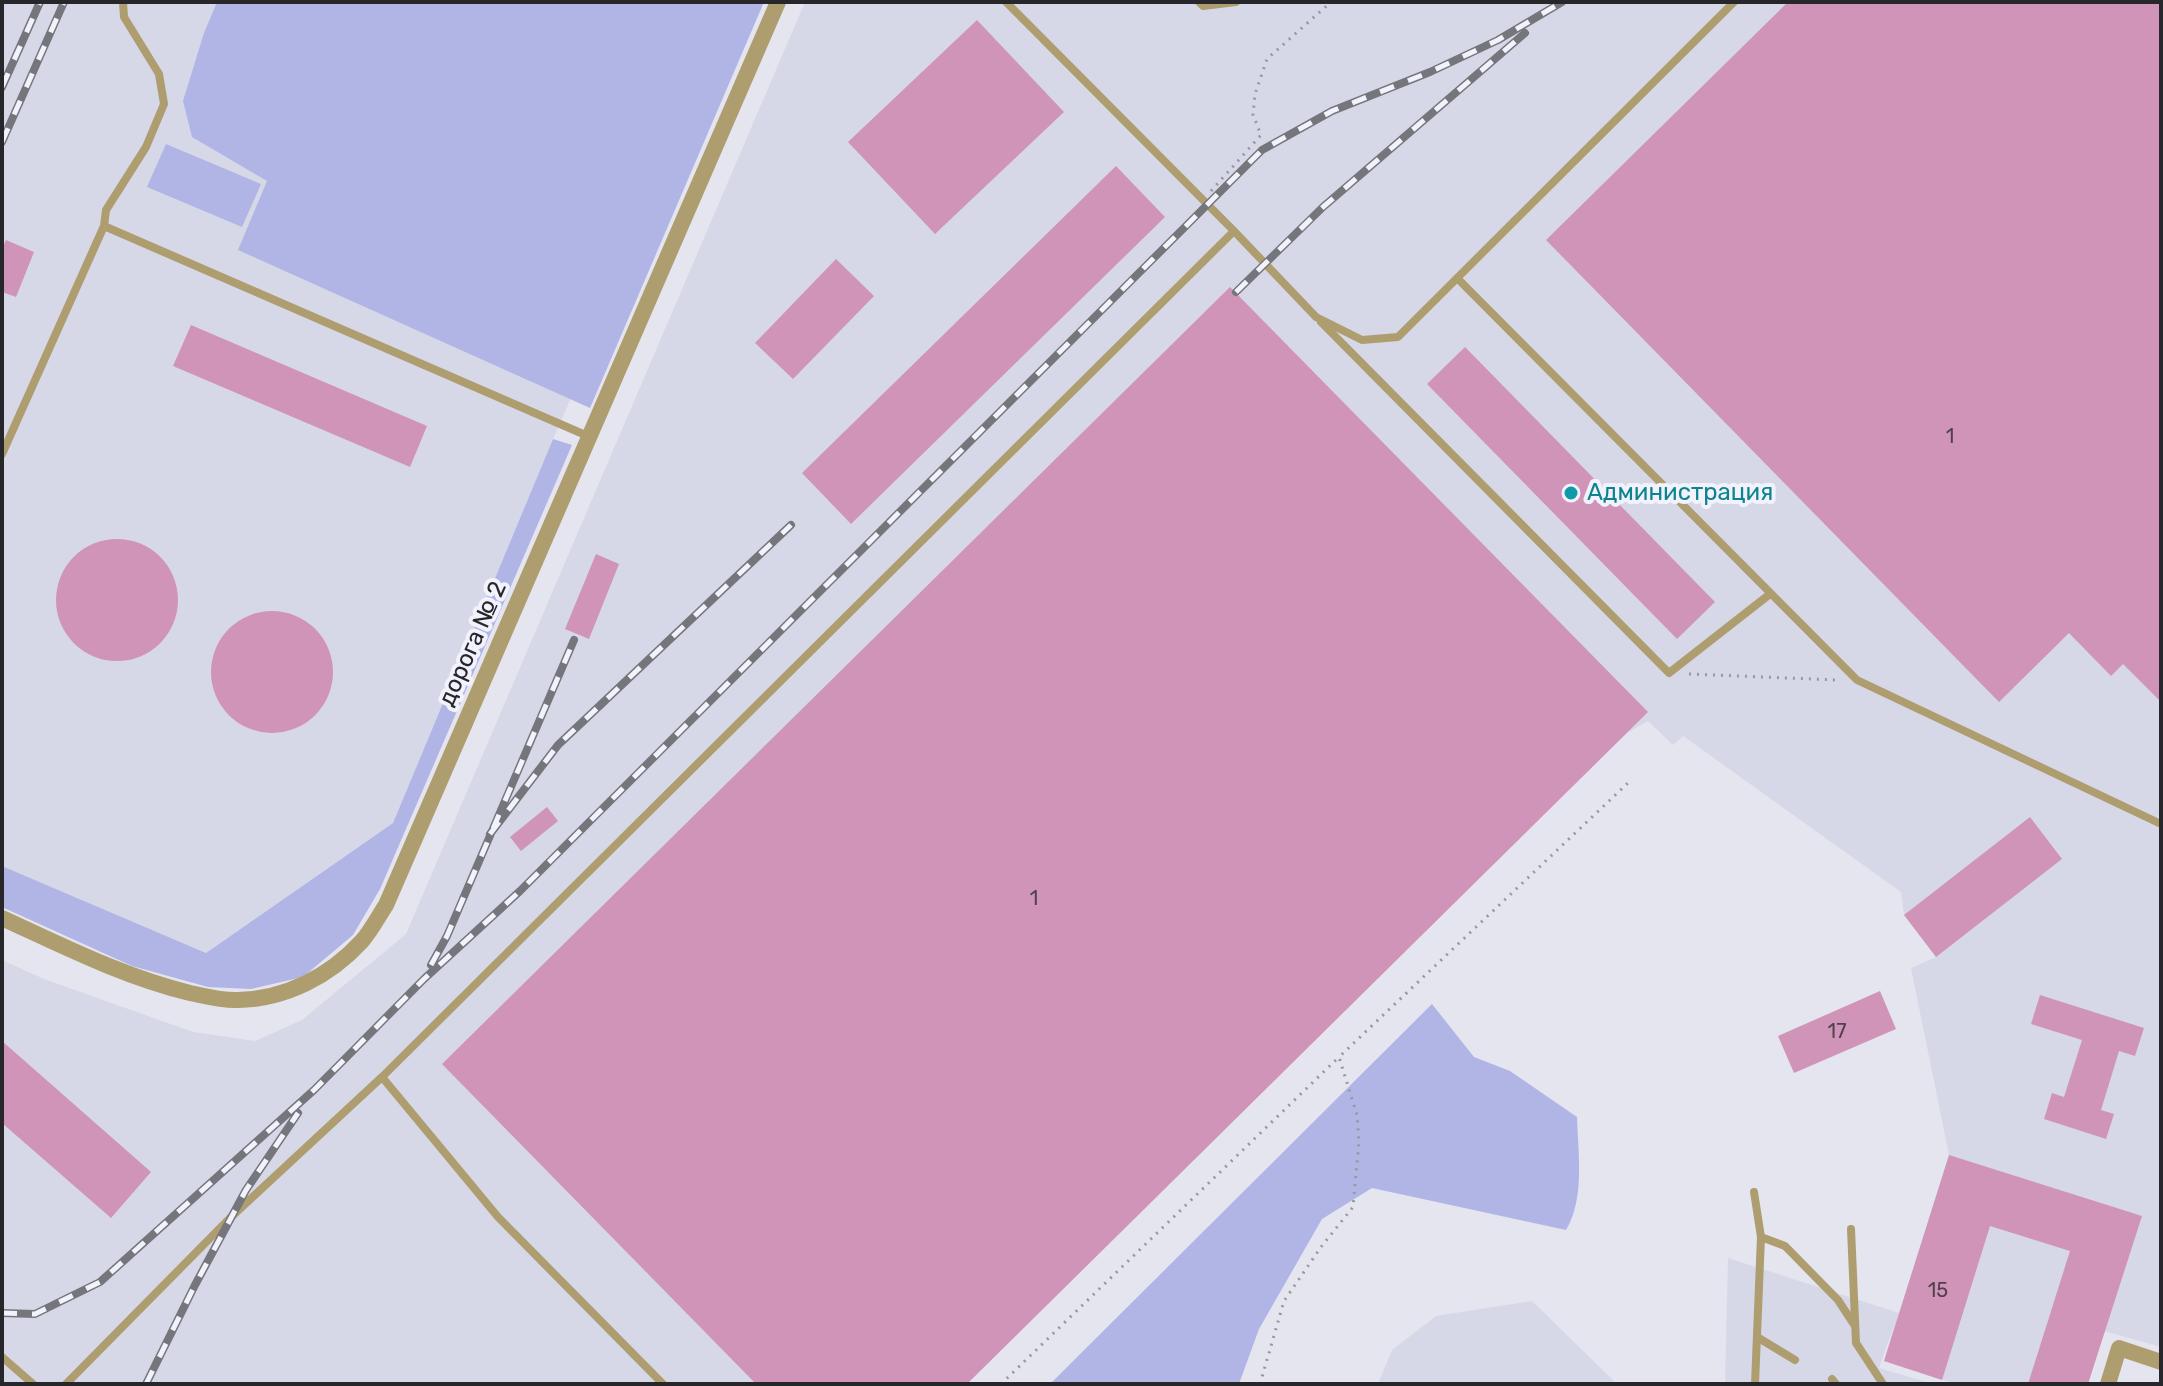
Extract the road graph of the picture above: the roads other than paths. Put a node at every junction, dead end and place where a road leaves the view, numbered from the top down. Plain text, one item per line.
1 (123, 2) edge
2 (778, 2) edge
3 (1006, 2) edge
4 (1199, 2) edge
5 (1236, 2) edge
6 (1734, 2) edge
7 (104, 226) junction
8 (1234, 231) junction
9 (1457, 278) junction
10 (1316, 317) junction
11 (590, 437) junction
12 (2, 454) edge
13 (1770, 594) junction
14 (2161, 824) edge
15 (2, 918) edge
16 (382, 1077) junction
17 (1754, 1192) dead end
18 (1851, 1229) dead end
19 (1761, 1237) junction
20 (1855, 1327) junction
21 (1757, 1337) junction
22 (1795, 1360) dead end
23 (4, 1362) edge
24 (2161, 1362) edge
25 (1757, 1382) edge
26 (1885, 1383) edge
27 (33, 1384) edge
28 (66, 1384) edge
29 (663, 1384) edge
30 (2108, 1384) edge

1 - 7 lane
2 - 11 street, дорога № 2
3 - 8 lane
4 - 5 lane
6 - 9 lane
7 - 11 lane
7 - 12 lane
8 - 10 lane
8 - 16 lane
9 - 10 lane
9 - 13 lane
10 - 13 lane
11 - 15 street, дорога № 2
13 - 14 lane
16 - 28 lane
16 - 29 lane
17 - 19 lane
18 - 20 lane
19 - 20 lane
19 - 21 lane
20 - 26 lane
21 - 22 lane
21 - 25 lane
23 - 27 lane
24 - 30 street

